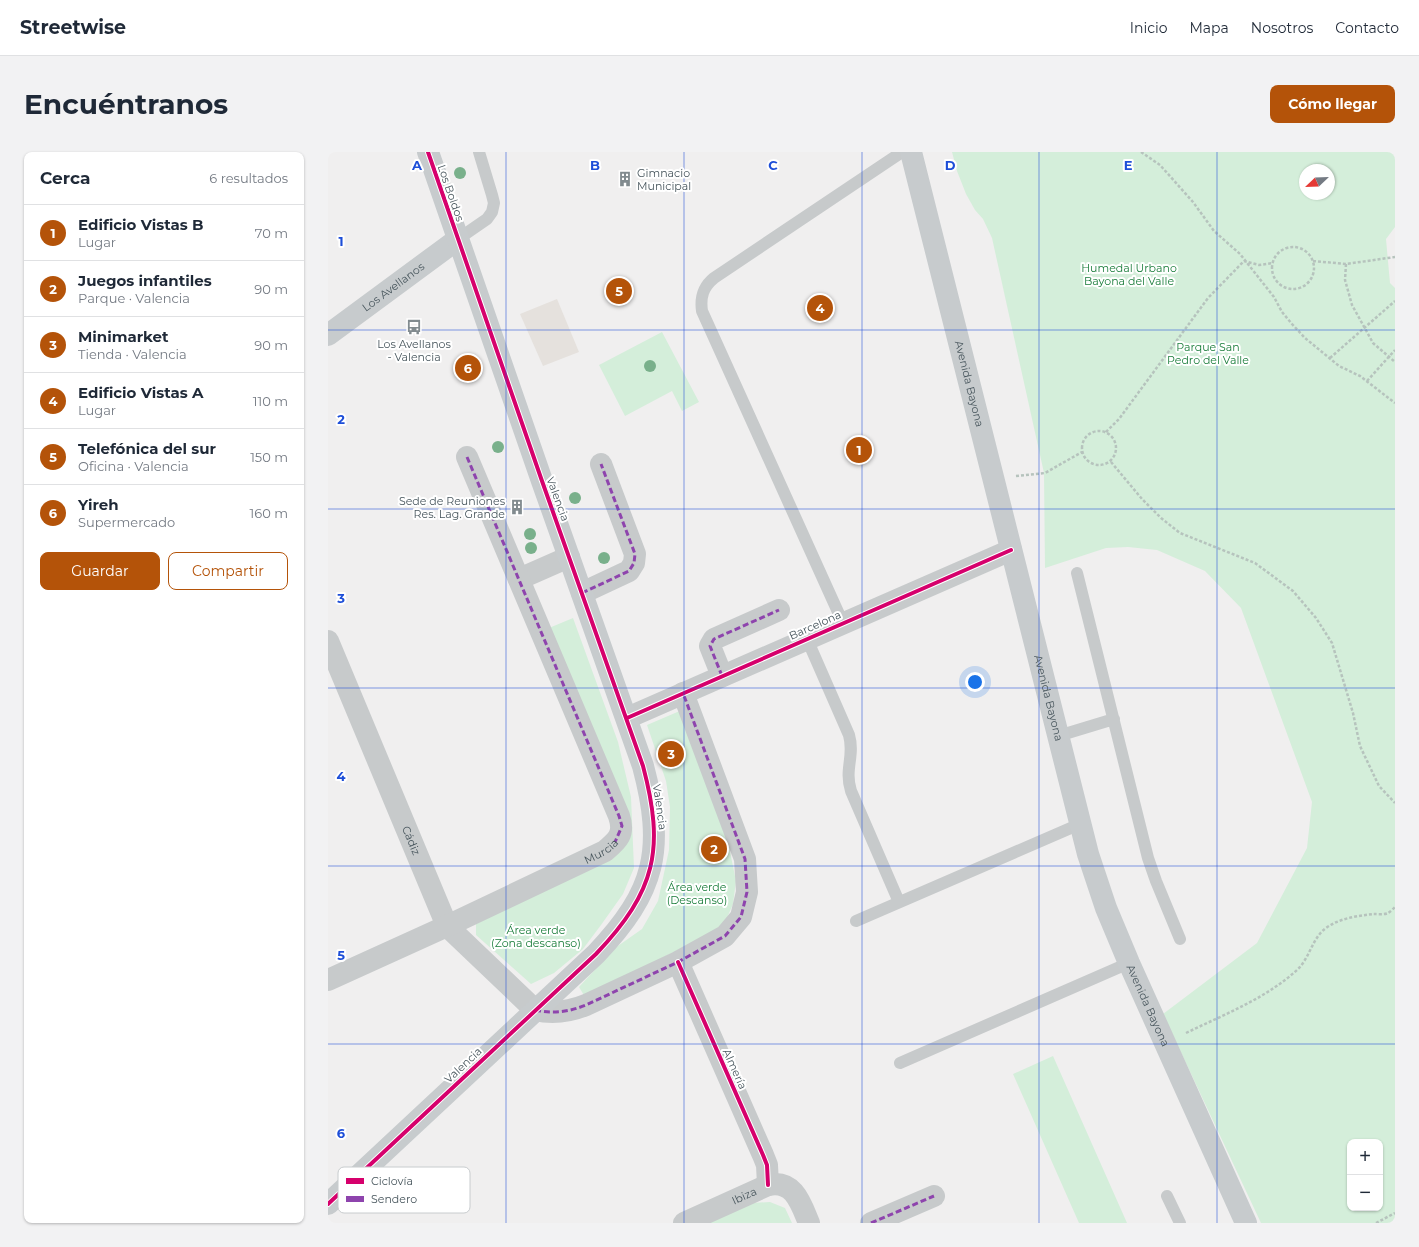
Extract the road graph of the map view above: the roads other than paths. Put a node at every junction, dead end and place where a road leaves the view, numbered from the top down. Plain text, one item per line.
1 (428, 152) edge
2 (478, 152) edge
3 (902, 152) edge
4 (911, 152) edge
5 (458, 239) junction
6 (328, 335) edge
7 (467, 457) dead end
8 (601, 464) dead end
9 (1011, 550) junction
10 (569, 557) junction
11 (1077, 573) dead end
12 (519, 579) junction
13 (582, 593) junction
14 (779, 610) dead end
15 (842, 623) junction
16 (807, 639) junction
17 (328, 641) edge
18 (722, 676) junction
19 (683, 693) junction
20 (626, 718) junction
21 (1114, 719) junction
22 (1058, 736) junction
23 (1080, 824) junction
24 (899, 902) junction
25 (856, 921) dead end
26 (447, 926) junction
27 (1180, 939) dead end
28 (678, 962) junction
29 (1129, 963) junction
30 (328, 980) edge
31 (535, 1010) junction
32 (900, 1063) dead end
33 (367, 1167) edge
34 (768, 1185) junction
35 (338, 1195) edge
36 (934, 1196) dead end
37 (1167, 1196) dead end
38 (328, 1204) edge
39 (684, 1223) edge
40 (809, 1223) edge
41 (871, 1223) edge
42 (1180, 1223) edge
43 (1246, 1223) edge

1 - 5 street, Los Boldos
2 - 5 lane
3 - 15 lane
4 - 9 street, Avenida Bayona
5 - 6 street, Los Avellanos
5 - 10 street, Valencia
7 - 12 street, Murcia
8 - 13 street
9 - 15 street, Barcelona
9 - 22 street, Avenida Bayona
10 - 12 street
10 - 13 street, Valencia
11 - 21 lane
12 - 26 street, Murcia
13 - 20 street, Valencia
14 - 18 street
15 - 16 street, Barcelona
16 - 18 street, Barcelona
16 - 24 lane
17 - 26 street, Cádiz
18 - 19 street, Barcelona
19 - 20 street, Barcelona
19 - 28 street
20 - 31 street, Valencia
21 - 22 lane
21 - 27 lane
22 - 23 street, Avenida Bayona
23 - 24 lane
23 - 29 street, Avenida Bayona
24 - 25 lane
26 - 30 street, Murcia
26 - 31 street, Cádiz
28 - 31 street
28 - 34 street, Almería
29 - 32 lane
29 - 43 street, Avenida Bayona
31 - 33 street, Valencia
34 - 39 street, Ibiza
34 - 40 street, Ibiza
35 - 38 street, Valencia
36 - 41 street
37 - 42 lane

